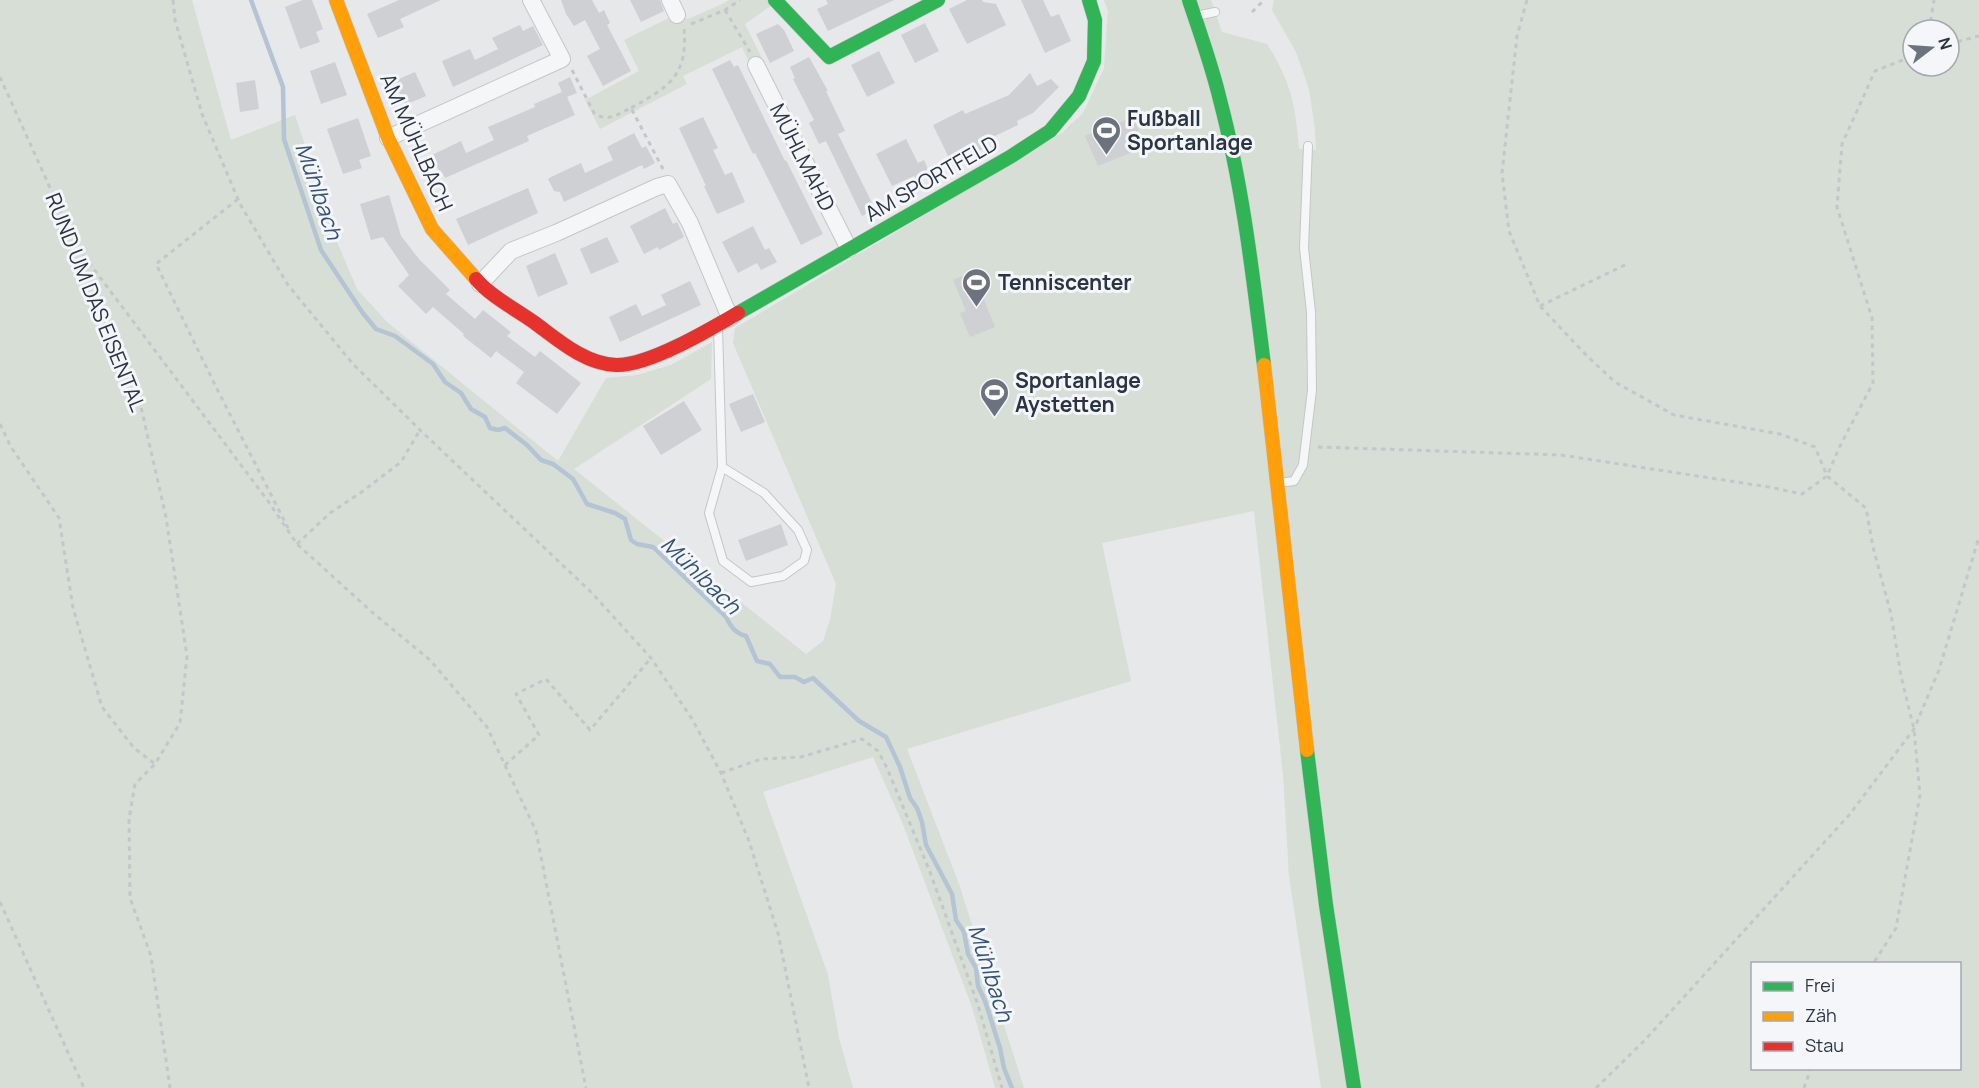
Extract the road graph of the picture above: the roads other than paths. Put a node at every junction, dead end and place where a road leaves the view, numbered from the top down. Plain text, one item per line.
1 (336, 0) edge
2 (531, 0) edge
3 (775, 0) edge
4 (938, 0) edge
5 (1089, 0) edge
6 (1189, 0) edge
7 (1215, 12) dead end
8 (1195, 16) junction
9 (756, 65) road end
10 (388, 138) junction
11 (1308, 146) dead end
12 (849, 249) junction
13 (480, 284) junction
14 (724, 321) junction
15 (705, 332) joint
16 (722, 467) junction
17 (1278, 483) junction
18 (1354, 1088) edge

1 - 10 street, AM MÜHLBACH
2 - 10 street
3 - 4 street
5 - 12 street, AM SPORTFELD
6 - 8 street
7 - 8 lane
8 - 17 street
9 - 12 street, MÜHLMAHD
10 - 13 street, AM MÜHLBACH
11 - 17 lane
12 - 14 street, AM SPORTFELD
13 - 14 street
13 - 15 street, AM MÜHLBACH
14 - 15 street, AM SPORTFELD
14 - 16 lane
16 - 16 lane
17 - 18 street

